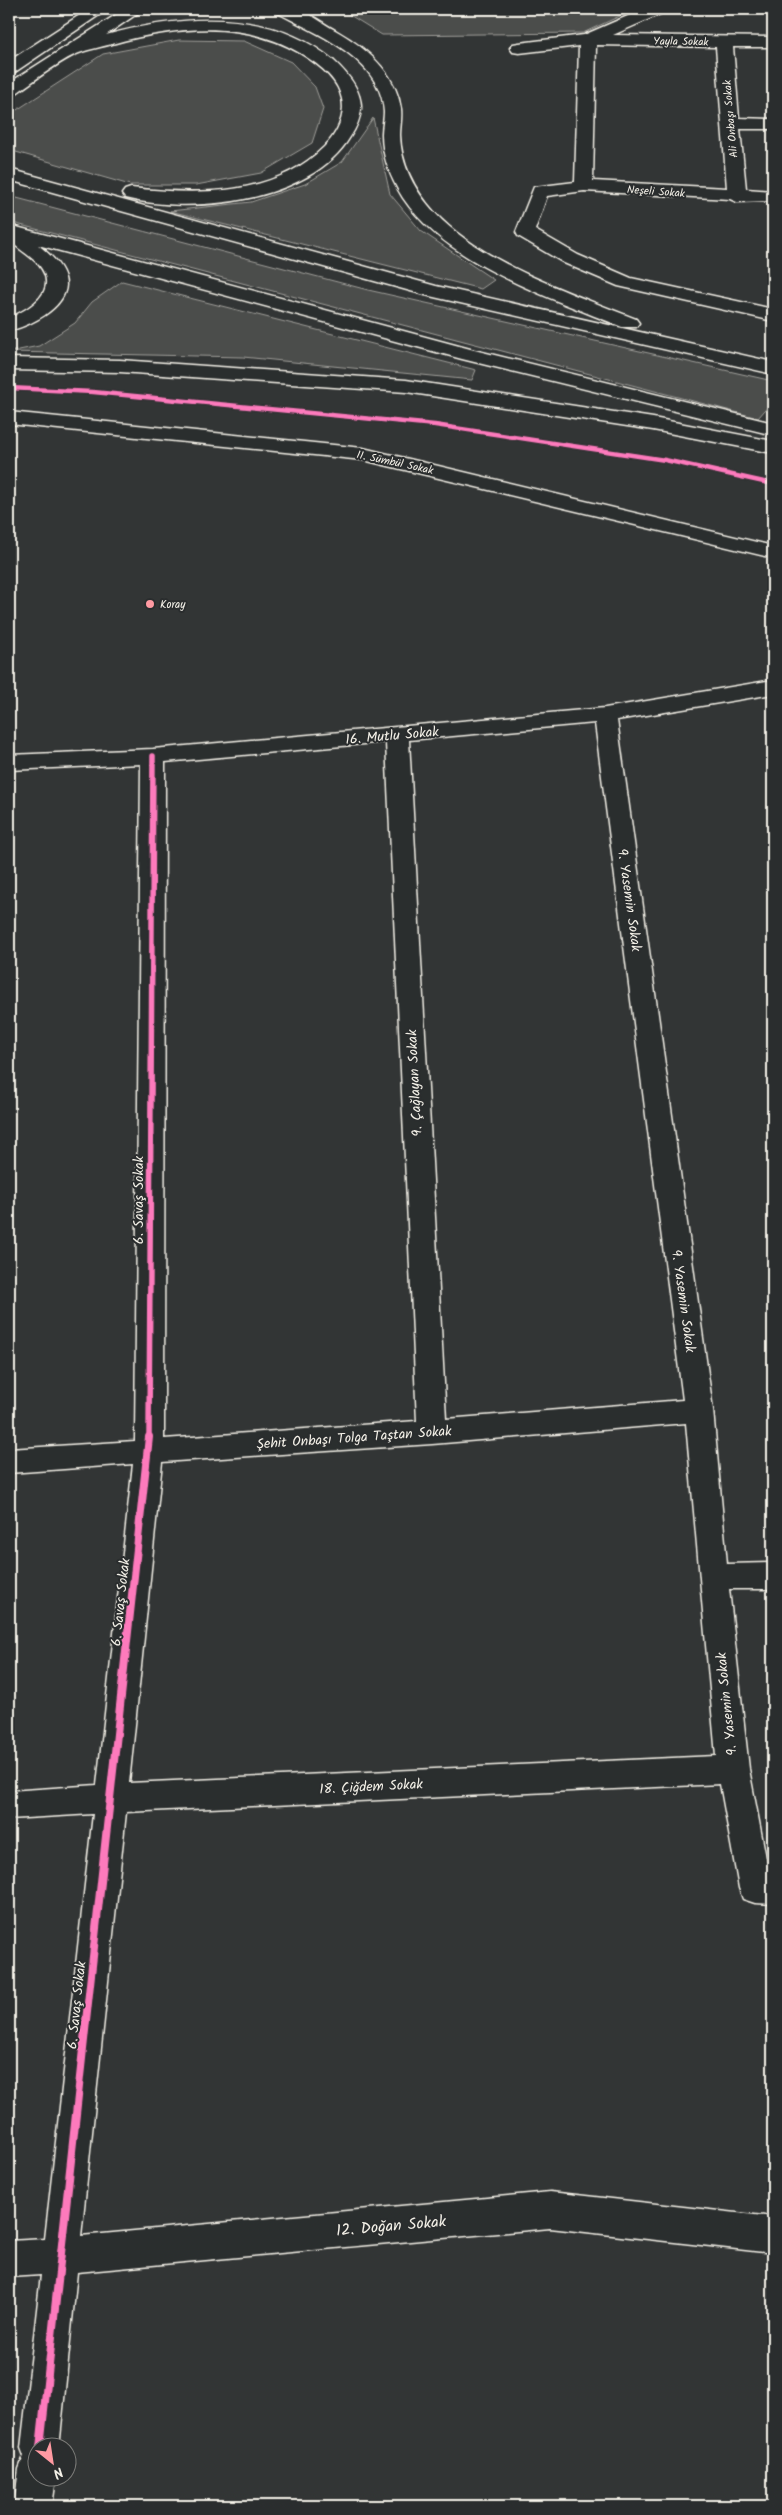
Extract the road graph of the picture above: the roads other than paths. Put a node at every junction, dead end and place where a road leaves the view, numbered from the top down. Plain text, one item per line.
1 (100, 9) edge
2 (136, 9) edge
3 (284, 9) edge
4 (657, 9) edge
5 (588, 40) junction
6 (724, 42) junction
7 (773, 42) edge
8 (519, 48) dead end
9 (75, 49) junction
10 (9, 68) edge
11 (9, 90) edge
12 (730, 123) junction
13 (773, 124) edge
14 (14, 175) edge
15 (53, 185) junction
16 (584, 186) junction
17 (737, 196) junction
18 (773, 196) edge
19 (9, 231) edge
20 (773, 315) edge
21 (9, 325) edge
22 (702, 353) junction
23 (9, 364) edge
24 (773, 368) edge
25 (9, 418) edge
26 (773, 429) edge
27 (773, 447) edge
28 (773, 552) edge
29 (773, 687) edge
30 (605, 715) junction
31 (397, 734) junction
32 (153, 756) junction
33 (9, 762) edge
34 (699, 1410) junction
35 (432, 1432) junction
36 (149, 1452) junction
37 (9, 1461) edge
38 (713, 1576) junction
39 (773, 1576) edge
40 (733, 1768) junction
41 (111, 1798) junction
42 (9, 1806) edge
43 (764, 1888) edge
44 (773, 2235) edge
45 (61, 2256) junction
46 (9, 2259) edge
47 (41, 2438) edge
48 (35, 2488) edge
49 (33, 2506) edge

1 - 10 main road
2 - 9 main road
3 - 22 main road
4 - 5 main road
5 - 6 main road, Yayla Sokak
5 - 8 main road
5 - 16 main road
6 - 7 main road, Yayla Sokak
6 - 12 main road, Ali Onbaşı Sokak
9 - 11 main road
9 - 15 main road
12 - 13 main road
12 - 17 main road, Ali Onbaşı Sokak
14 - 15 main road
15 - 22 main road
16 - 17 main road, Neşeli Sokak
16 - 20 main road, Neşeli Sokak
17 - 18 main road, Neşeli Sokak
19 - 21 main road
19 - 26 main road
22 - 24 main road
23 - 27 main road
25 - 28 main road, 11. Sümbül Sokak
29 - 30 main road, 16. Mutlu Sokak
30 - 31 main road, 16. Mutlu Sokak
30 - 34 main road, 9. Yasemin Sokak
31 - 32 main road, 16. Mutlu Sokak
31 - 35 main road, 9. Çağlayan Sokak
32 - 33 main road, 16. Mutlu Sokak
32 - 36 main road, 6. Savaş Sokak
34 - 35 main road, Şehit Onbaşı Tolga Taştan Sokak
34 - 38 main road, 9. Yasemin Sokak
35 - 36 main road, Şehit Onbaşı Tolga Taştan Sokak
36 - 37 main road, Şehit Onbaşı Tolga Taştan Sokak
36 - 41 main road, 6. Savaş Sokak
38 - 39 main road
38 - 40 main road, 9. Yasemin Sokak
40 - 41 main road, 18. Çiğdem Sokak
40 - 43 main road, 9. Yasemin Sokak
41 - 42 main road, 18. Çiğdem Sokak
41 - 45 main road, 6. Savaş Sokak
44 - 45 main road, 12. Doğan Sokak
45 - 46 main road, 12. Doğan Sokak
45 - 47 main road, 6. Savaş Sokak
48 - 49 main road

